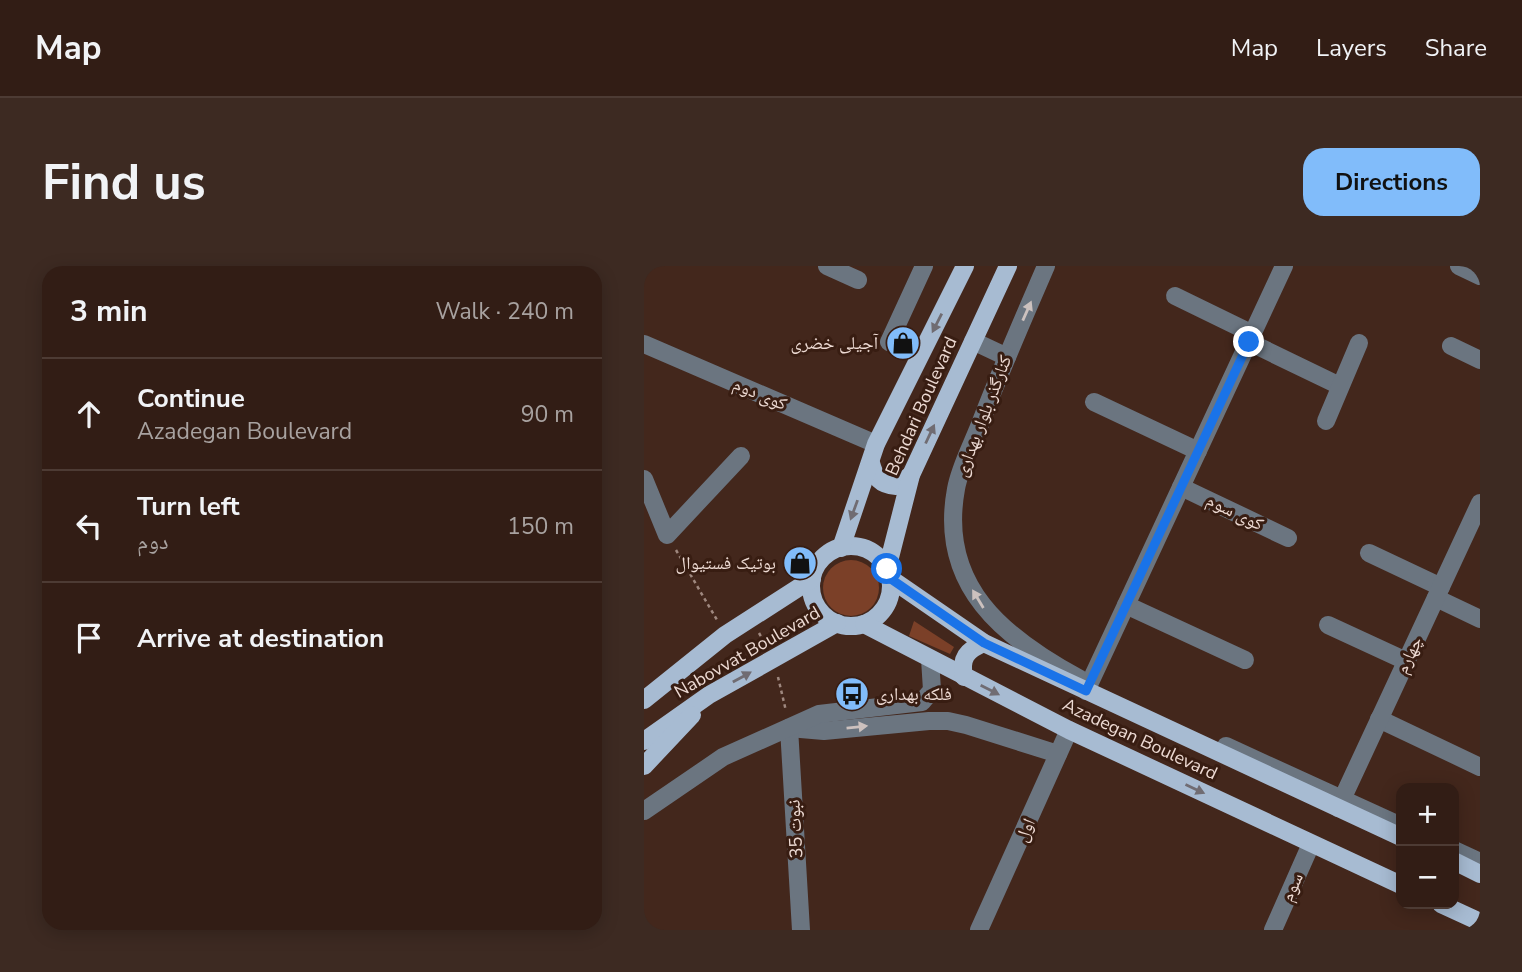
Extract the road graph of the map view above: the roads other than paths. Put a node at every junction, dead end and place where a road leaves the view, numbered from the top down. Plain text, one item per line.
1 (827, 266) edge
2 (924, 266) edge
3 (965, 266) edge
4 (1008, 266) edge
5 (1046, 266) edge
6 (1284, 266) edge
7 (1459, 266) edge
8 (1480, 276) edge
9 (858, 280) dead end
10 (1175, 296) dead end
11 (1251, 338) junction
12 (972, 341) junction
13 (889, 342) dead end
14 (1359, 343) dead end
15 (644, 344) edge
16 (1451, 346) dead end
17 (1007, 356) junction
18 (1480, 360) edge
19 (1340, 386) junction
20 (1094, 402) dead end
21 (1326, 421) dead end
22 (876, 444) junction
23 (1198, 451) junction
24 (741, 456) dead end
25 (871, 463) junction
26 (911, 475) junction
27 (644, 479) edge
28 (1181, 487) junction
29 (1480, 503) edge
30 (1288, 538) dead end
31 (841, 548) junction
32 (1369, 553) dead end
33 (889, 574) junction
34 (812, 579) junction
35 (1438, 593) junction
36 (1126, 605) junction
37 (1480, 619) edge
38 (837, 623) junction
39 (864, 624) junction
40 (1328, 625) dead end
41 (984, 643) junction
42 (930, 659) junction
43 (1245, 660) dead end
44 (1406, 661) junction
45 (964, 677) junction
46 (1088, 688) junction
47 (709, 695) junction
48 (645, 698) edge
49 (1379, 719) junction
50 (789, 728) junction
51 (1069, 730) junction
52 (644, 741) edge
53 (1058, 754) junction
54 (644, 766) edge
55 (1480, 767) edge
56 (1340, 803) junction
57 (644, 811) edge
58 (1396, 824) edge
59 (1396, 834) edge
60 (1311, 844) junction
61 (1459, 852) edge
62 (1480, 862) edge
63 (1459, 864) edge
64 (1480, 874) edge
65 (1396, 883) edge
66 (1452, 909) edge
67 (1480, 922) edge
68 (800, 930) edge
69 (979, 930) edge
70 (1273, 930) edge

1 - 9 street
2 - 13 street
3 -> 22 main road, Behdari Boulevard
4 - 12 main road, Behdari Boulevard
17 -> 5 street, کنارگذر بلوار بهداری
6 - 11 street
7 - 8 street
10 - 11 street
11 - 19 street
11 - 23 street
12 - 17 street
26 -> 12 main road, Behdari Boulevard
14 - 19 street
15 - 22 street, کوی دوم
16 - 18 street
46 -> 17 street, کنارگذر بلوار بهداری
19 - 21 street
20 - 23 street
22 - 25 main road, Behdari Boulevard
23 - 28 street
24 - 27 street
25 - 26 main road
25 -> 31 main road, Behdari Boulevard
26 - 33 main road, Behdari Boulevard
28 - 30 street, کوی سوم
28 - 36 street
29 - 35 street, چهارم
31 - 33 main road
31 - 34 main road
32 - 35 street
33 - 39 main road
33 - 41 main road, Azadegan Boulevard
34 - 38 main road
34 - 48 main road, Nabovvat Boulevard
35 - 37 street
35 - 44 street, چهارم
36 - 43 street
36 - 46 street
38 - 39 main road
47 -> 38 main road, Nabovvat Boulevard
39 - 42 main road, Azadegan Boulevard
40 - 44 street
41 - 45 main road
41 - 46 main road, Azadegan Boulevard
42 - 45 main road, Azadegan Boulevard
42 - 50 street
44 - 49 street, چهارم
45 -> 51 main road, Azadegan Boulevard
46 - 56 main road, Azadegan Boulevard
47 - 52 main road, Nabovvat Boulevard
47 - 54 main road
49 - 55 street
49 - 56 street, چهارم
50 -> 53 street
50 - 57 street
50 - 68 street, نبوت 35
51 - 53 street, اول
51 -> 60 main road, Azadegan Boulevard
53 - 69 street, اول
56 - 58 street
56 - 59 main road, Azadegan Boulevard
60 - 65 main road, Azadegan Boulevard
60 - 70 street, سوم
61 - 62 street
63 - 64 main road
66 - 67 main road

